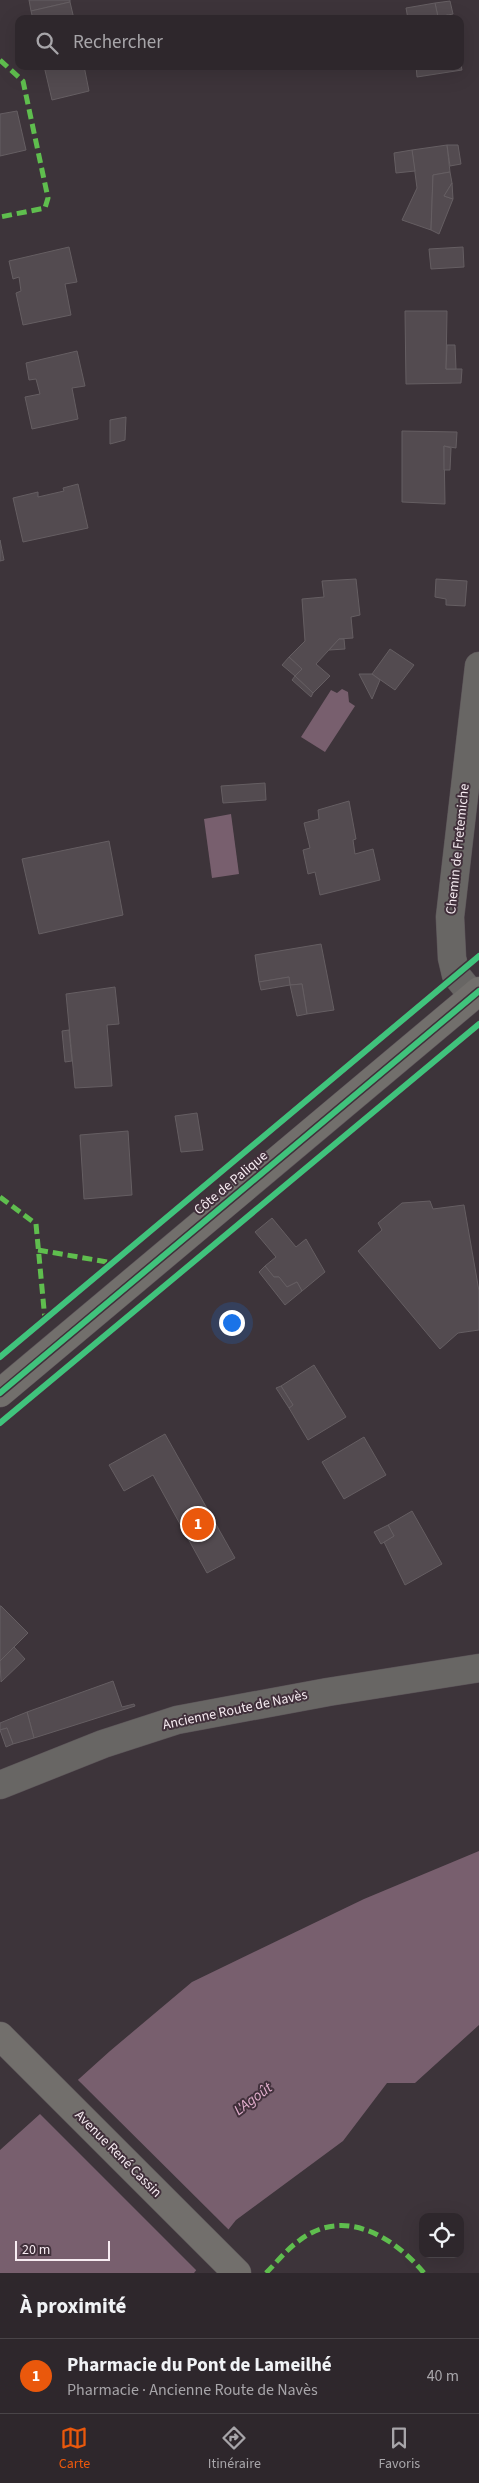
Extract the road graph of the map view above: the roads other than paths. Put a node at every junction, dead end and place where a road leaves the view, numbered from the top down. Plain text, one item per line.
1 (479, 666) edge
2 (476, 994) edge
3 (0, 1393) edge
4 (479, 1668) edge
5 (0, 1785) edge
6 (0, 2036) edge
7 (237, 2273) edge

1 - 2 street, Chemin de Fretemiche
2 - 3 main road, Côte de Palique
4 - 5 street, Ancienne Route de Navès
6 - 7 main road, Avenue René Cassin

